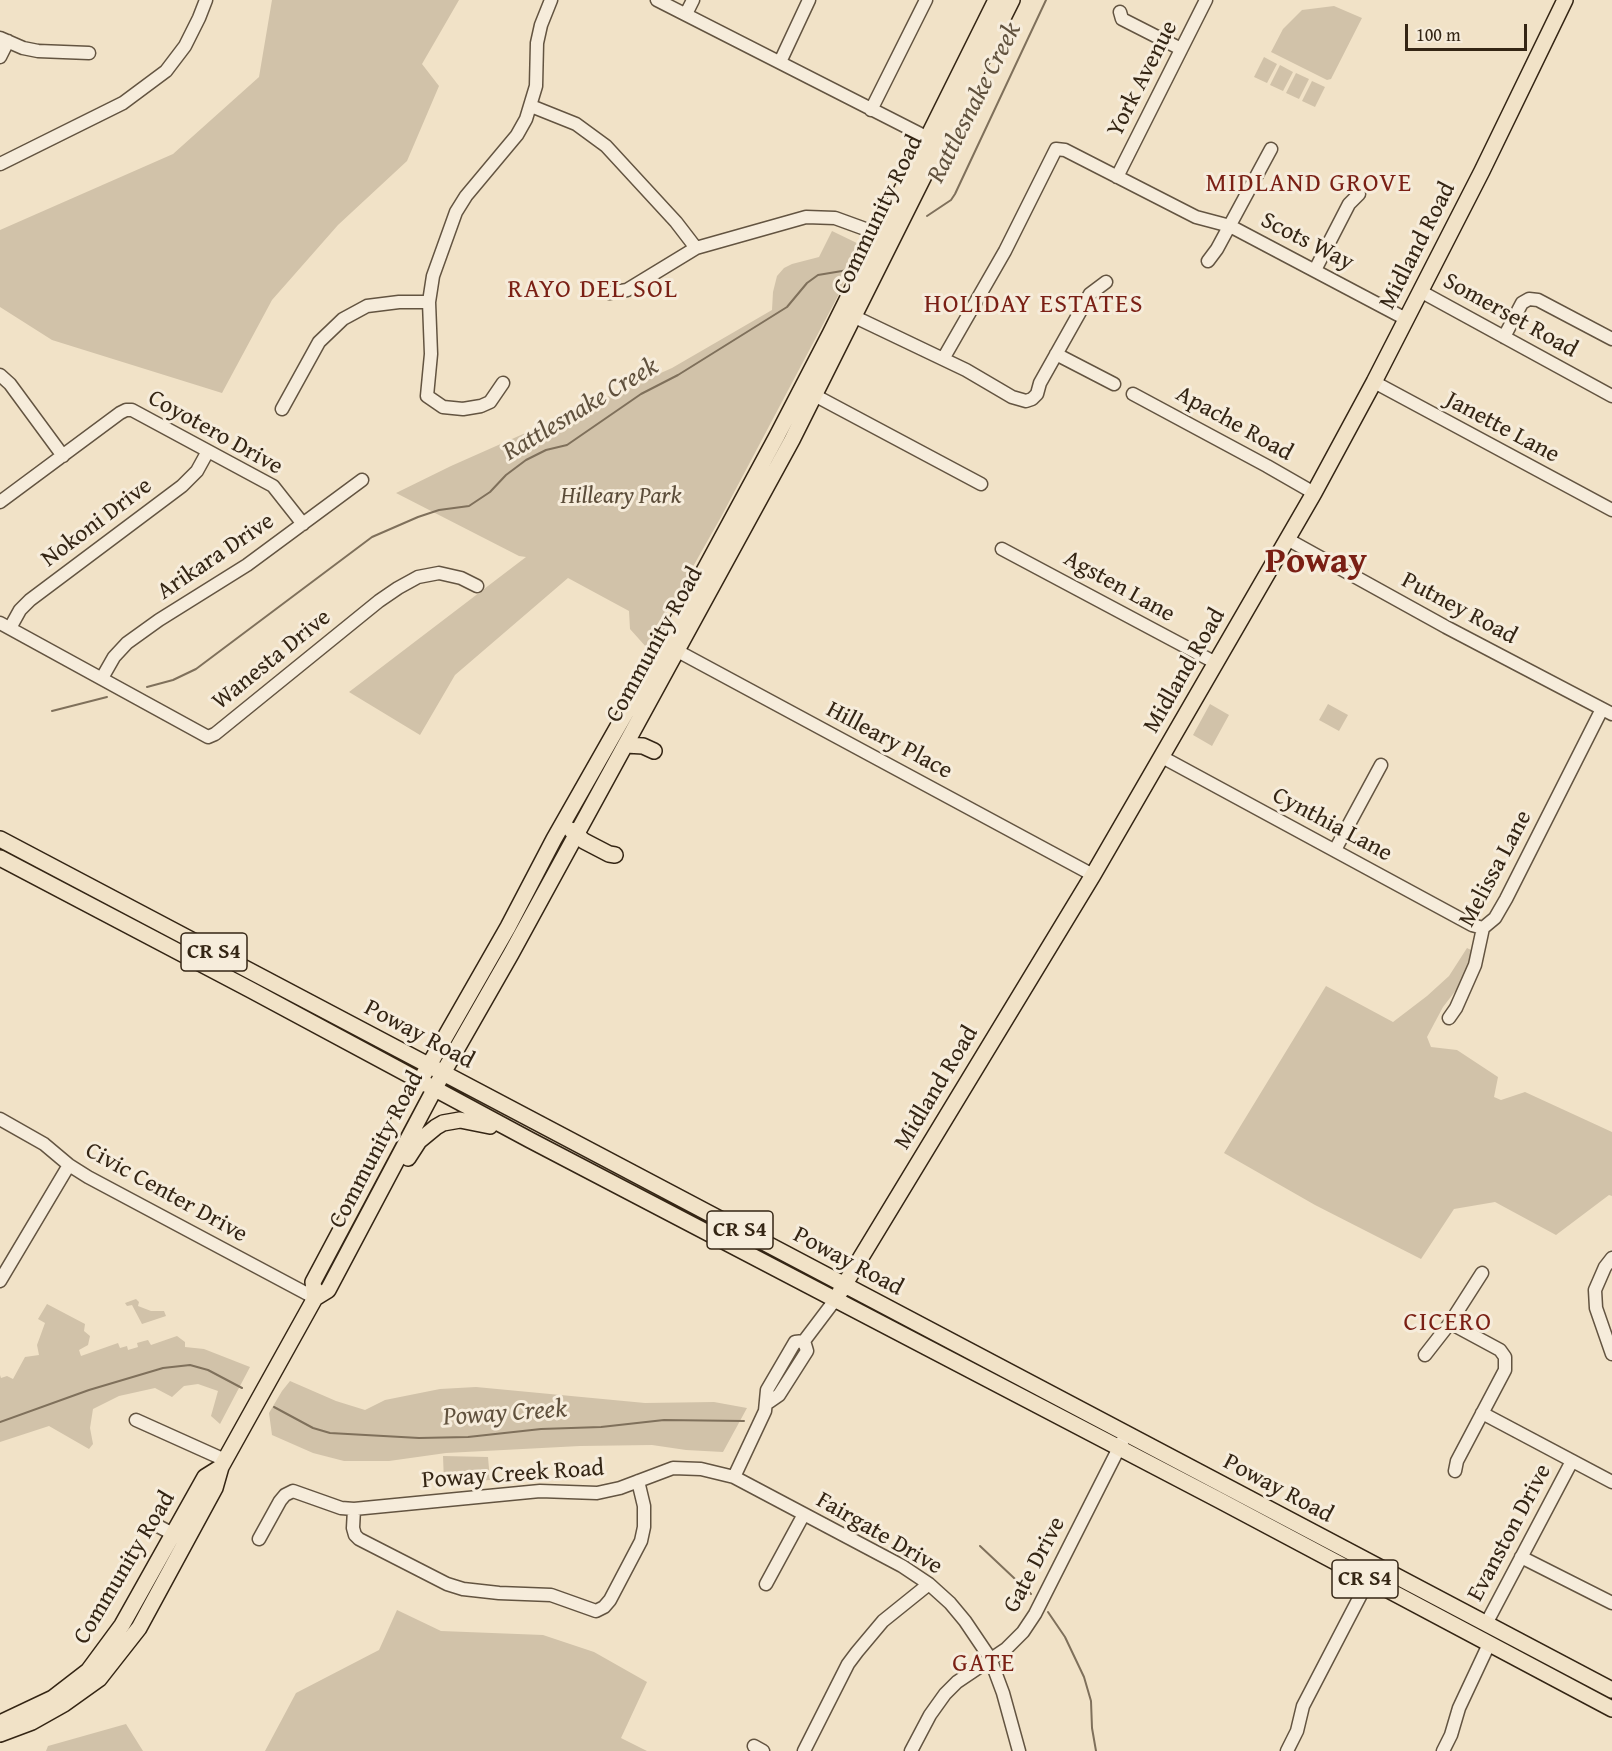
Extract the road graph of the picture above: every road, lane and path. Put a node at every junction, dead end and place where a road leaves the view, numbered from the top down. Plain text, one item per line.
1 (206, 0) edge
2 (552, 0) edge
3 (657, 0) edge
4 (693, 0) edge
5 (809, 0) edge
6 (926, 0) edge
7 (996, 0) edge
8 (1012, 0) edge
9 (1206, 0) edge
10 (1565, 0) edge
11 (1120, 12) dead end
12 (686, 14) junction
13 (4, 40) edge
14 (1181, 49) junction
15 (89, 53) dead end
16 (0, 57) edge
17 (780, 62) junction
18 (531, 106) junction
19 (871, 110) junction
20 (933, 141) junction
21 (1271, 149) dead end
22 (0, 164) edge
23 (1117, 177) junction
24 (1359, 194) dead end
25 (1230, 226) junction
26 (879, 234) junction
27 (696, 248) junction
28 (1208, 261) dead end
29 (864, 264) junction
30 (1315, 270) junction
31 (1106, 282) dead end
32 (870, 286) junction
33 (1420, 291) junction
34 (609, 293) dead end
35 (429, 302) junction
36 (855, 317) junction
37 (1406, 319) junction
38 (830, 334) junction
39 (1504, 337) junction
40 (1612, 339) edge
41 (1056, 354) junction
42 (943, 359) junction
43 (0, 375) edge
44 (1374, 382) junction
45 (502, 383) dead end
46 (1114, 384) dead end
47 (801, 390) junction
48 (1133, 394) dead end
49 (816, 396) junction
50 (1612, 396) edge
51 (282, 409) dead end
52 (792, 440) junction
53 (208, 451) junction
54 (63, 456) junction
55 (362, 480) dead end
56 (981, 484) dead end
57 (1314, 493) junction
58 (0, 502) edge
59 (1612, 510) edge
60 (303, 524) junction
61 (1287, 539) junction
62 (1002, 549) dead end
63 (477, 585) dead end
64 (5, 626) edge
65 (671, 648) junction
66 (1216, 663) junction
67 (102, 678) junction
68 (1607, 712) edge
69 (612, 737) junction
70 (626, 746) junction
71 (654, 751) dead end
72 (1162, 757) junction
73 (1381, 765) dead end
74 (585, 819) junction
75 (576, 836) junction
76 (0, 839) edge
77 (0, 848) edge
78 (548, 850) junction
79 (1335, 850) junction
80 (7, 862) edge
81 (44, 862) junction
82 (63, 873) junction
83 (1093, 874) junction
84 (525, 896) junction
85 (87, 904) junction
86 (534, 912) junction
87 (161, 924) junction
88 (1483, 927) junction
89 (156, 940) junction
90 (511, 954) junction
91 (225, 958) junction
92 (229, 979) junction
93 (310, 1003) junction
94 (1449, 1018) dead end
95 (428, 1066) junction
96 (443, 1074) junction
97 (420, 1081) junction
98 (435, 1089) junction
99 (0, 1119) edge
100 (530, 1140) junction
101 (548, 1150) junction
102 (69, 1165) junction
103 (635, 1175) junction
104 (624, 1190) junction
105 (358, 1198) junction
106 (708, 1213) junction
107 (363, 1225) junction
108 (351, 1249) junction
109 (1612, 1258) edge
110 (1482, 1273) dead end
111 (0, 1281) edge
112 (844, 1286) junction
113 (315, 1298) junction
114 (835, 1300) junction
115 (1450, 1323) junction
116 (888, 1327) junction
117 (960, 1347) junction
118 (1612, 1354) edge
119 (1425, 1355) dead end
120 (947, 1358) junction
121 (1020, 1379) junction
122 (1482, 1413) junction
123 (136, 1420) dead end
124 (1123, 1441) junction
125 (1572, 1461) junction
126 (223, 1463) junction
127 (1455, 1471) dead end
128 (734, 1478) junction
129 (638, 1481) junction
130 (1612, 1482) edge
131 (354, 1509) junction
132 (804, 1514) junction
133 (1277, 1523) junction
134 (156, 1525) dead end
135 (176, 1528) junction
136 (259, 1539) dead end
137 (186, 1542) junction
138 (1521, 1557) junction
139 (1368, 1581) junction
140 (766, 1584) dead end
141 (929, 1584) junction
142 (1612, 1603) edge
143 (1486, 1624) junction
144 (1489, 1644) junction
145 (990, 1658) junction
146 (1595, 1682) junction
147 (1612, 1690) edge
148 (1608, 1706) edge
149 (0, 1723) edge
150 (0, 1734) edge
151 (804, 1751) edge
152 (911, 1751) edge
153 (1019, 1751) edge
154 (1287, 1751) edge
155 (1443, 1751) edge

1 - 22 street
2 - 18 street
3 - 12 street
4 - 12 street
5 - 17 street
6 - 19 street
7 - 20 main road, Community Road
8 - 20 main road, Community Road
9 - 14 street, York Avenue
10 - 33 main road, Midland Road
11 - 14 street
12 - 17 street
13 - 15 street
13 - 16 street
14 - 23 street, York Avenue
17 - 19 street
18 - 27 street
18 - 35 street
19 - 20 street
20 - 26 main road, Community Road
20 - 32 main road, Community Road
21 - 25 street
23 - 25 street, Scots Way
23 - 42 street, Scots Way
24 - 30 street
25 - 28 street
25 - 30 street, Scots Way
26 - 27 street
26 - 29 main road, Community Road
26 - 32 main road
27 - 34 street
29 - 36 main road
29 - 38 main road, Community Road
30 - 37 street, Scots Way
31 - 41 street
32 - 36 main road, Community Road
33 - 37 main road, Midland Road
33 - 39 street, Somerset Road
35 - 45 street
35 - 51 street
36 - 42 street
36 - 49 main road, Community Road
37 - 44 main road, Midland Road
38 - 47 main road, Community Road
38 - 49 main road
39 - 40 street
39 - 50 street, Somerset Road
41 - 42 street
41 - 46 street
43 - 54 street
44 - 57 main road, Midland Road
44 - 59 street, Janette Lane
47 - 52 main road
47 - 65 main road, Community Road
48 - 57 street, Apache Road
49 - 52 main road, Community Road
49 - 56 street
52 - 65 main road, Community Road
53 - 54 street, Coyotero Drive
53 - 60 street, Coyotero Drive
53 - 64 street, Nokoni Drive
54 - 58 street
55 - 60 street, Arikara Drive
57 - 61 main road, Midland Road
60 - 67 street, Arikara Drive
61 - 66 main road, Midland Road
61 - 68 street, Putney Road
62 - 66 street, Agsten Lane
63 - 67 street, Wanesta Drive
64 - 67 street, Wanesta Drive
65 - 69 main road, Community Road
65 - 70 main road, Community Road
65 - 83 street, Hilleary Place
66 - 72 main road, Midland Road
68 - 88 street, Melissa Lane
69 - 75 main road
69 - 78 main road, Community Road
70 - 71 main road
70 - 74 main road, Community Road
72 - 79 street, Cynthia Lane
72 - 83 main road, Midland Road
73 - 79 street
74 - 75 main road, Community Road
74 - 75 main road
75 - 86 main road, Community Road
76 - 81 main road, Poway Road / CR S4
77 - 81 main road
78 - 84 main road, Community Road
78 - 86 main road
79 - 88 street, Cynthia Lane
80 - 82 main road
80 - 85 main road, Poway Road / CR S4
81 - 82 main road, Poway Road / CR S4
82 - 87 main road, Poway Road / CR S4
83 - 112 main road, Midland Road
84 - 90 main road
84 - 95 main road, Community Road
85 - 87 main road
85 - 89 main road, Poway Road / CR S4
86 - 90 main road, Community Road
87 - 91 main road, Poway Road / CR S4
88 - 94 street, Melissa Lane
89 - 91 main road
89 - 92 main road, Poway Road / CR S4
90 - 96 main road, Community Road
91 - 93 main road, Poway Road / CR S4
92 - 93 main road
92 - 97 main road, Poway Road / CR S4
93 - 95 main road, Poway Road / CR S4
95 - 96 main road, Poway Road / CR S4
95 - 97 main road, Community Road
96 - 98 main road, Community Road
96 - 103 main road, Poway Road / CR S4
97 - 98 main road, Poway Road / CR S4
97 - 105 main road, Community Road
98 - 100 main road, Poway Road / CR S4
98 - 107 main road, Community Road
99 - 102 street, Civic Center Drive
100 - 101 main road, Poway Road / CR S4
100 - 107 main road
101 - 103 main road
101 - 104 main road, Poway Road / CR S4
102 - 111 street
102 - 113 street, Civic Center Drive
103 - 106 main road, Poway Road / CR S4
104 - 106 main road
104 - 114 main road, Poway Road / CR S4
105 - 108 main road
105 - 113 main road, Community Road
106 - 112 main road, Poway Road / CR S4
107 - 108 main road, Community Road
108 - 113 main road, Community Road
109 - 118 street
110 - 115 street
112 - 114 main road, Midland Road
112 - 117 main road, Poway Road / CR S4
113 - 126 main road, Community Road
114 - 116 main road, Poway Road / CR S4
114 - 128 street, Midland Road
115 - 119 street
115 - 122 street
116 - 117 main road
116 - 120 main road, Poway Road / CR S4
117 - 121 main road, Poway Road / CR S4
120 - 121 main road
120 - 124 main road, Poway Road / CR S4
121 - 124 main road, Poway Road / CR S4
122 - 125 street
122 - 127 street
123 - 126 street
124 - 133 main road, Poway Road / CR S4
124 - 133 main road, Poway Road / CR S4
124 - 145 street, Gate Drive
125 - 130 street
125 - 138 street, Evanston Drive
126 - 135 main road, Community Road
126 - 137 main road, Community Road
128 - 129 street, Poway Creek Road
128 - 132 street, Fairgate Drive
129 - 131 street, Poway Creek Road
129 - 131 street
131 - 136 street, Poway Creek Road
132 - 140 street
132 - 141 street, Fairgate Drive
133 - 139 main road, Poway Road / CR S4
133 - 143 main road, Poway Road / CR S4
134 - 135 street
135 - 137 main road
135 - 149 main road, Community Road
137 - 150 main road, Community Road
138 - 142 street
138 - 143 street, Evanston Drive
139 - 143 main road
139 - 144 main road, Poway Road / CR S4
139 - 154 street
141 - 145 street, Fairgate Drive
141 - 151 street
143 - 146 main road, Poway Road / CR S4
144 - 146 main road
144 - 148 main road, Poway Road / CR S4
144 - 155 street
145 - 152 street, Gate Drive
145 - 153 street, Fairgate Drive
146 - 147 main road, Poway Road / CR S4

